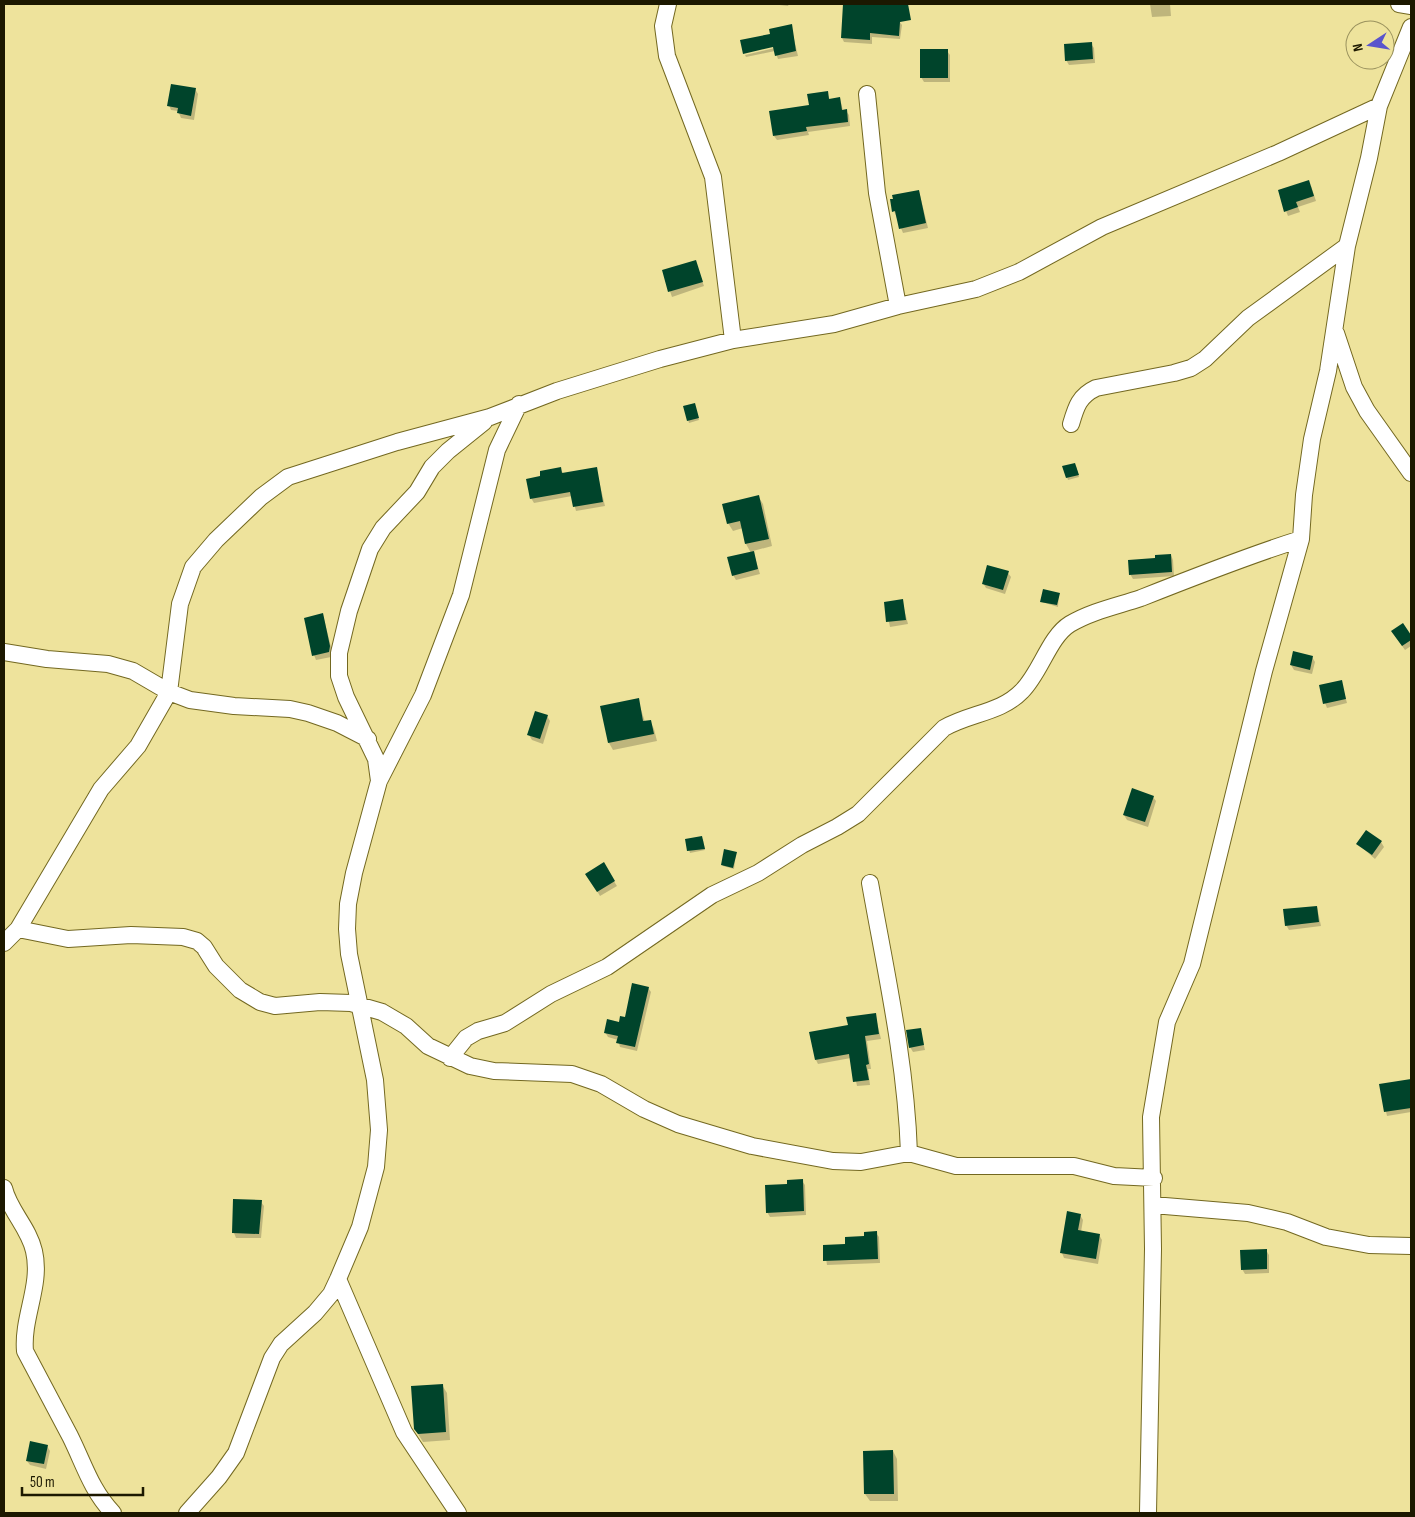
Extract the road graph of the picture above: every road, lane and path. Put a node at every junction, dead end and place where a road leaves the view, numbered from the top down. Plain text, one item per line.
1 (668, 4) edge
2 (1399, 4) edge
3 (1411, 6) edge
4 (1411, 27) edge
5 (867, 94) dead end
6 (1379, 106) junction
7 (1347, 246) junction
8 (898, 306) junction
9 (1335, 328) junction
10 (732, 340) junction
11 (519, 404) junction
12 (490, 417) junction
13 (1071, 424) dead end
14 (1411, 473) edge
15 (1301, 539) junction
16 (4, 652) edge
17 (169, 692) junction
18 (368, 740) junction
19 (379, 781) junction
20 (870, 884) dead end
21 (18, 929) junction
22 (4, 943) edge
23 (361, 1007) junction
24 (450, 1058) junction
25 (909, 1153) junction
26 (1154, 1178) junction
27 (4, 1188) edge
28 (1153, 1205) junction
29 (1411, 1246) edge
30 (338, 1279) junction
31 (113, 1513) edge
32 (187, 1513) edge
33 (458, 1513) edge
34 (1148, 1513) edge

1 - 10 street
2 - 3 street
4 - 6 street
5 - 8 street
6 - 7 street
6 - 8 street
7 - 9 street
7 - 13 street
8 - 10 street
9 - 14 street
9 - 15 street
10 - 11 street
11 - 12 street
11 - 19 street
12 - 17 street
12 - 18 street
15 - 24 street
15 - 26 street
16 - 17 street
17 - 18 street
17 - 21 street
18 - 19 street
19 - 23 street
20 - 25 street
21 - 22 street
21 - 23 street
23 - 24 street
23 - 30 street
24 - 25 street
25 - 26 street
26 - 28 street
27 - 31 street
28 - 29 street
28 - 34 street
30 - 32 street
30 - 33 street

